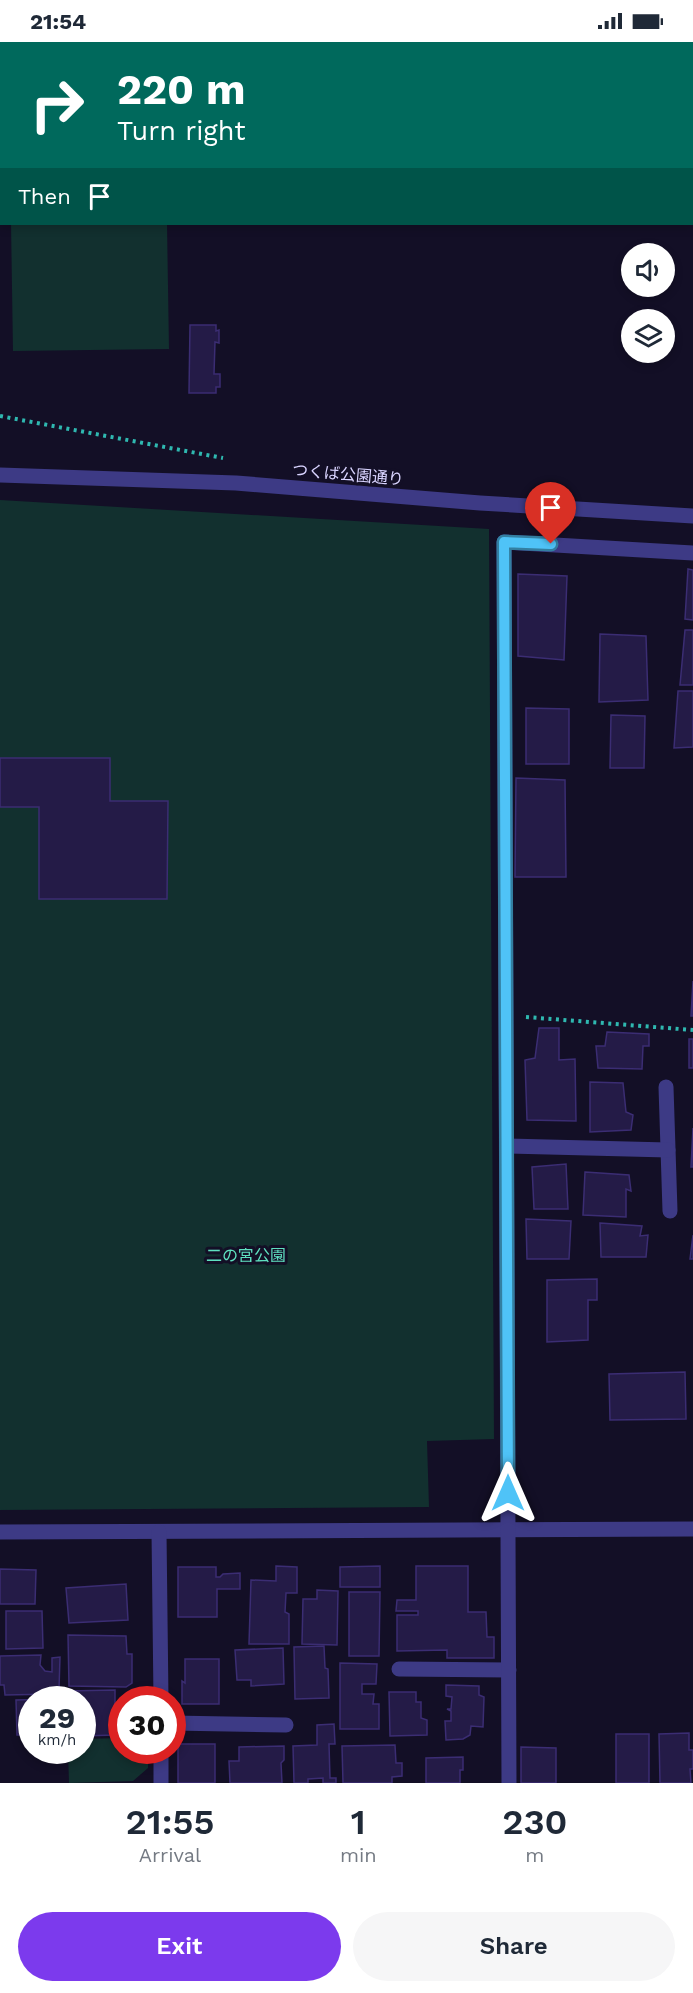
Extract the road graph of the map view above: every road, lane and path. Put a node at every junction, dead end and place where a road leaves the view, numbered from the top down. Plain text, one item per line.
1 (0, 416) edge
2 (0, 475) edge
3 (236, 483) junction
4 (693, 516) edge
5 (693, 553) edge
6 (507, 1015) junction
7 (693, 1030) edge
8 (666, 1087) dead end
9 (507, 1146) junction
10 (668, 1150) junction
11 (670, 1211) dead end
12 (693, 1529) edge
13 (509, 1530) junction
14 (0, 1532) edge
15 (159, 1532) junction
16 (399, 1668) dead end
17 (509, 1670) junction
18 (161, 1686) edge
19 (186, 1723) edge
20 (286, 1725) dead end
21 (161, 1764) edge
22 (161, 1783) edge
23 (509, 1783) edge

1 - 3 path
2 - 3 street, つくば公園通り
3 - 4 street, つくば公園通り
5 - 6 street
6 - 7 path
6 - 9 street
8 - 10 street
9 - 10 street
9 - 13 street
10 - 11 street
12 - 13 street
13 - 15 street
13 - 17 street
14 - 15 street
15 - 18 street
16 - 17 street
17 - 23 street
19 - 20 street
21 - 22 street

